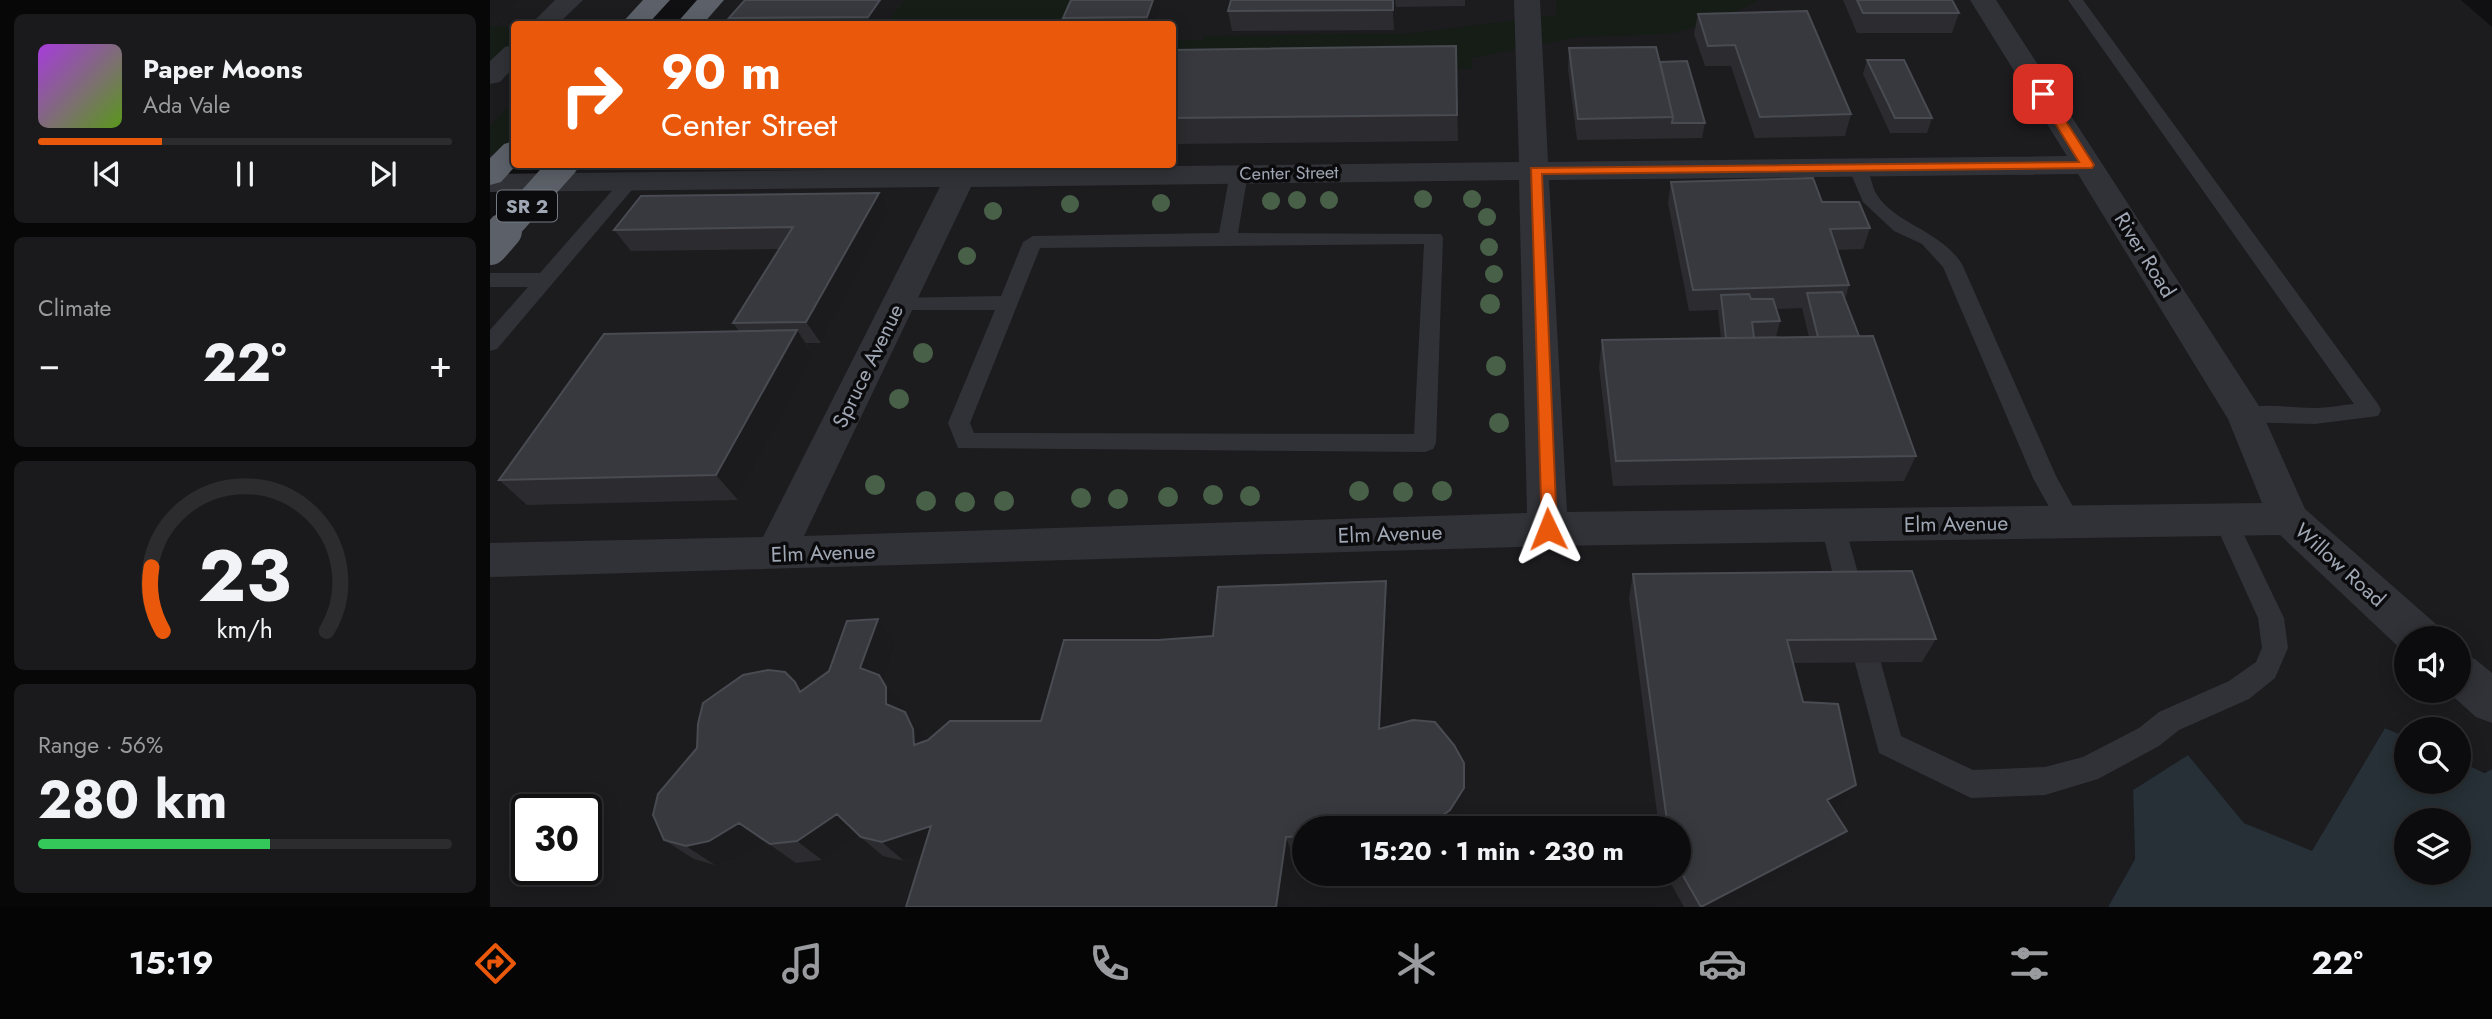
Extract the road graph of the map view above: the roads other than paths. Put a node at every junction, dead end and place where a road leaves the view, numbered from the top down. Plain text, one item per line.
1 (570, 0) edge
2 (657, 0) edge
3 (711, 0) edge
4 (1527, 0) edge
5 (1983, 0) edge
6 (2075, 0) edge
7 (548, 21) edge
8 (637, 21) edge
9 (692, 21) edge
10 (511, 56) edge
11 (490, 76) edge
12 (511, 153) edge
13 (2088, 165) junction
14 (560, 168) edge
15 (1858, 169) junction
16 (1535, 170) junction
17 (1239, 173) junction
18 (490, 176) edge
19 (961, 176) junction
20 (630, 181) junction
21 (490, 183) edge
22 (1227, 239) junction
23 (490, 247) edge
24 (490, 280) edge
25 (542, 280) junction
26 (899, 303) junction
27 (1008, 303) junction
28 (490, 344) edge
29 (2246, 416) junction
30 (2225, 519) junction
31 (2289, 519) junction
32 (2070, 523) junction
33 (1833, 526) junction
34 (1548, 529) junction
35 (775, 554) junction
36 (490, 560) edge
37 (1851, 596) edge
38 (2407, 626) edge
39 (1868, 663) edge
40 (2471, 684) edge
41 (2492, 702) edge

1 - 7 street
2 - 8 highway
3 - 9 highway
4 - 16 street
5 - 13 street, River Road
6 - 29 lane
10 - 11 street
12 - 18 highway, SR 2
13 - 15 street, Center Street
13 - 29 street, River Road
14 - 23 highway, SR 2, bridge
15 - 16 street, Center Street
15 - 32 lane
16 - 17 street, Center Street
16 - 34 street
17 - 19 street, Center Street
17 - 22 lane
19 - 20 street, Center Street
19 - 26 street, Spruce Avenue
20 - 21 street, Center Street
20 - 25 lane
22 - 27 lane
22 - 27 lane
24 - 25 lane
25 - 28 lane
26 - 27 lane
26 - 35 street, Spruce Avenue
29 - 31 street, River Road
30 - 31 street, Elm Avenue
30 - 32 street, Elm Avenue
30 - 39 lane
31 - 38 street, Willow Road
32 - 33 street, Elm Avenue
33 - 34 street, Elm Avenue
33 - 37 lane
34 - 35 street, Elm Avenue
35 - 36 street, Elm Avenue
40 - 41 street

